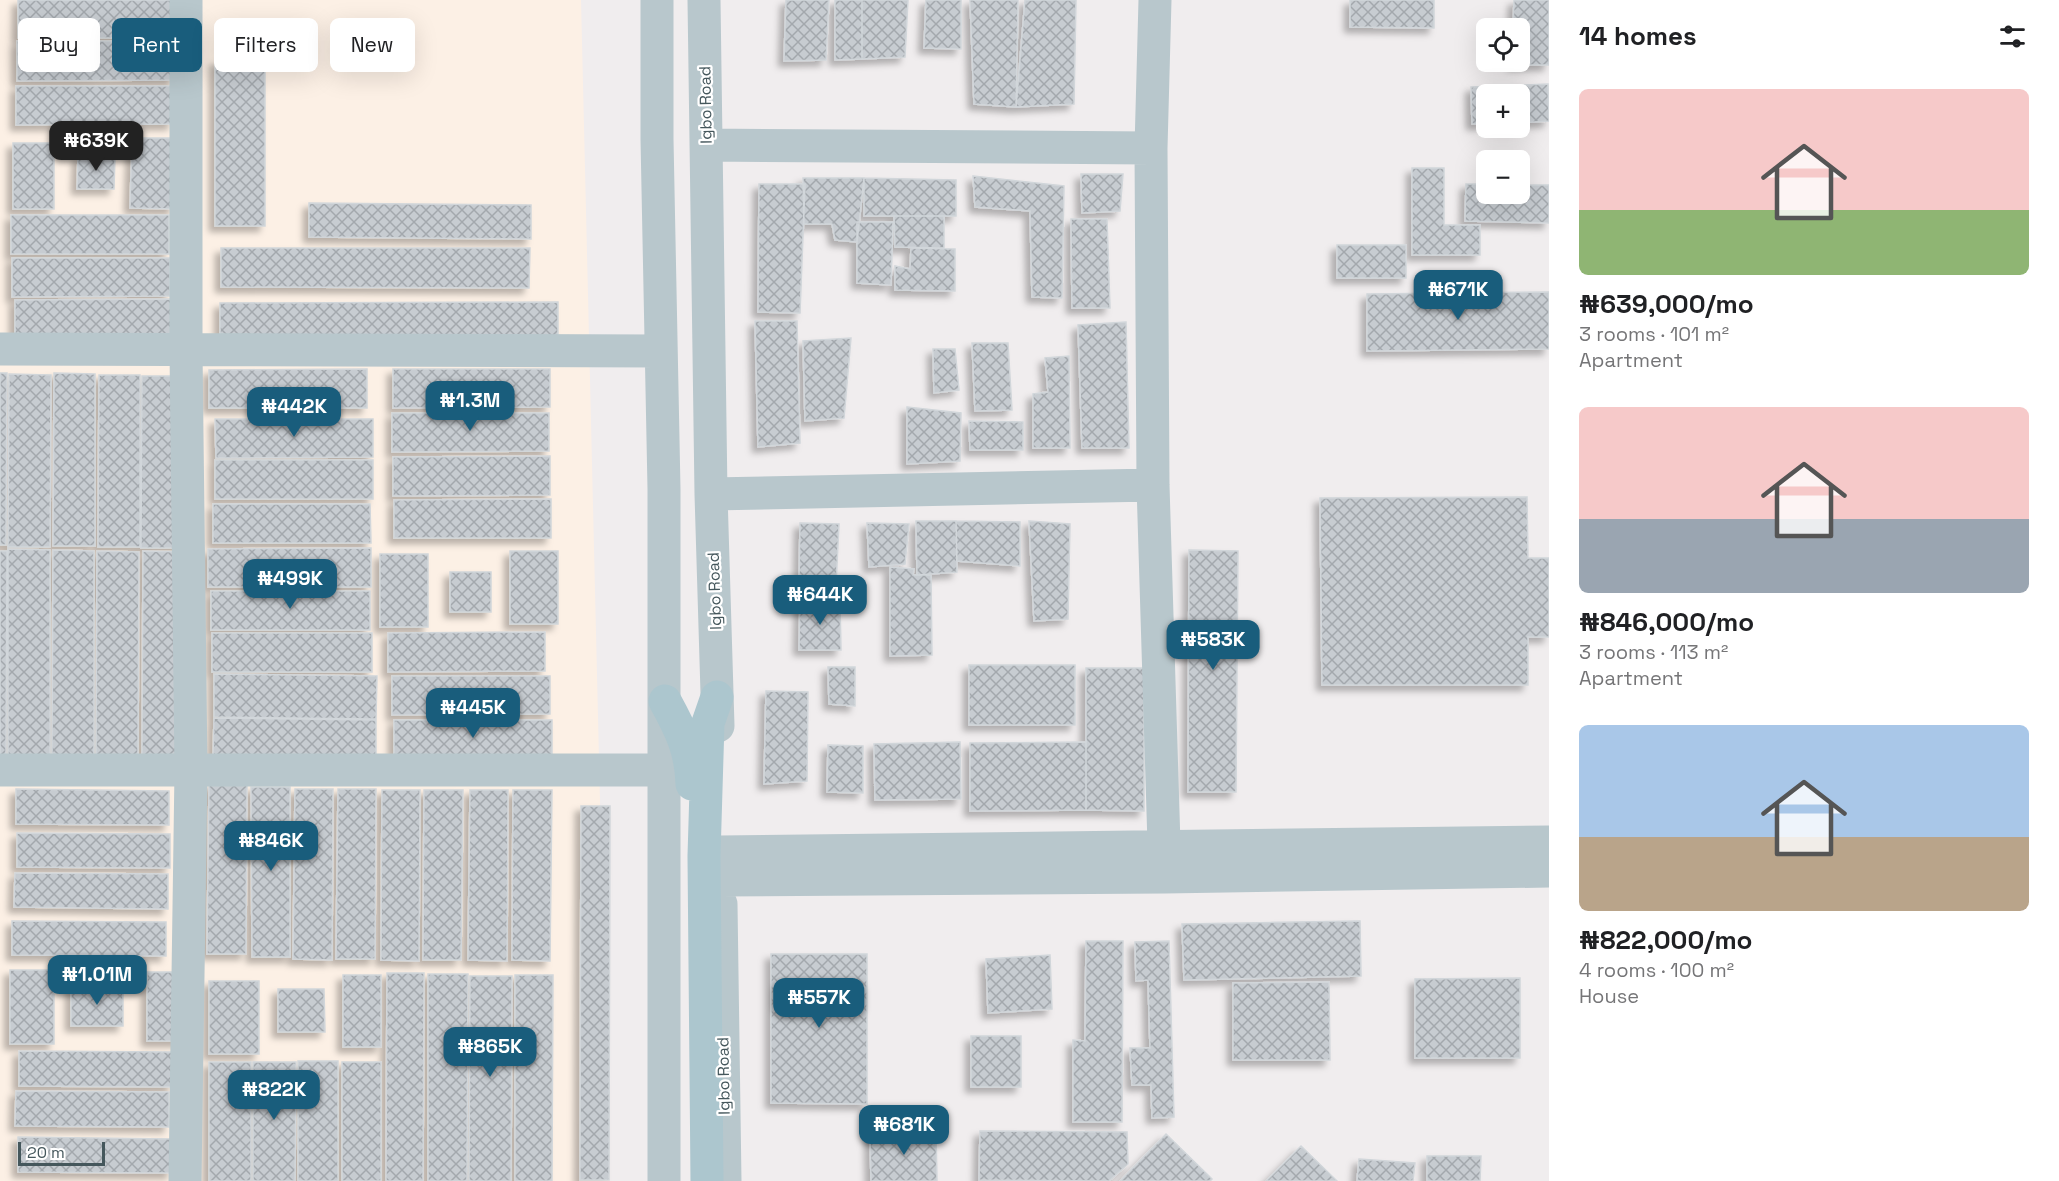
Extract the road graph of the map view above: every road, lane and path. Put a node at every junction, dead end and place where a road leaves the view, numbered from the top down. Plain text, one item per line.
1 (186, 0) edge
2 (657, 0) edge
3 (704, 0) edge
4 (1155, 0) edge
5 (706, 145) junction
6 (1151, 148) junction
7 (0, 349) edge
8 (186, 350) junction
9 (661, 351) junction
10 (1153, 485) junction
11 (711, 494) junction
12 (717, 697) junction
13 (665, 701) junction
14 (0, 770) edge
15 (191, 770) junction
16 (663, 770) junction
17 (699, 814) junction
18 (1549, 842) edge
19 (1164, 862) junction
20 (720, 866) junction
21 (1549, 871) edge
22 (185, 1181) edge
23 (664, 1181) edge
24 (693, 1181) edge
25 (707, 1181) edge
26 (725, 1181) edge

1 - 8 street
2 - 9 street
3 - 5 street, Igbo Road
4 - 6 street
5 - 6 street
5 - 11 street, Igbo Road
6 - 10 street
7 - 8 street
8 - 9 street
8 - 15 street
9 - 13 street
10 - 11 street
10 - 19 street
11 - 12 street, Igbo Road
12 - 17 main road
12 - 20 street, Igbo Road
13 - 16 street
13 - 17 main road
14 - 15 street
15 - 16 street
15 - 22 street
16 - 23 street
17 - 24 main road
17 - 25 main road
18 - 19 street
19 - 20 street
19 - 21 street
20 - 26 street, Igbo Road

